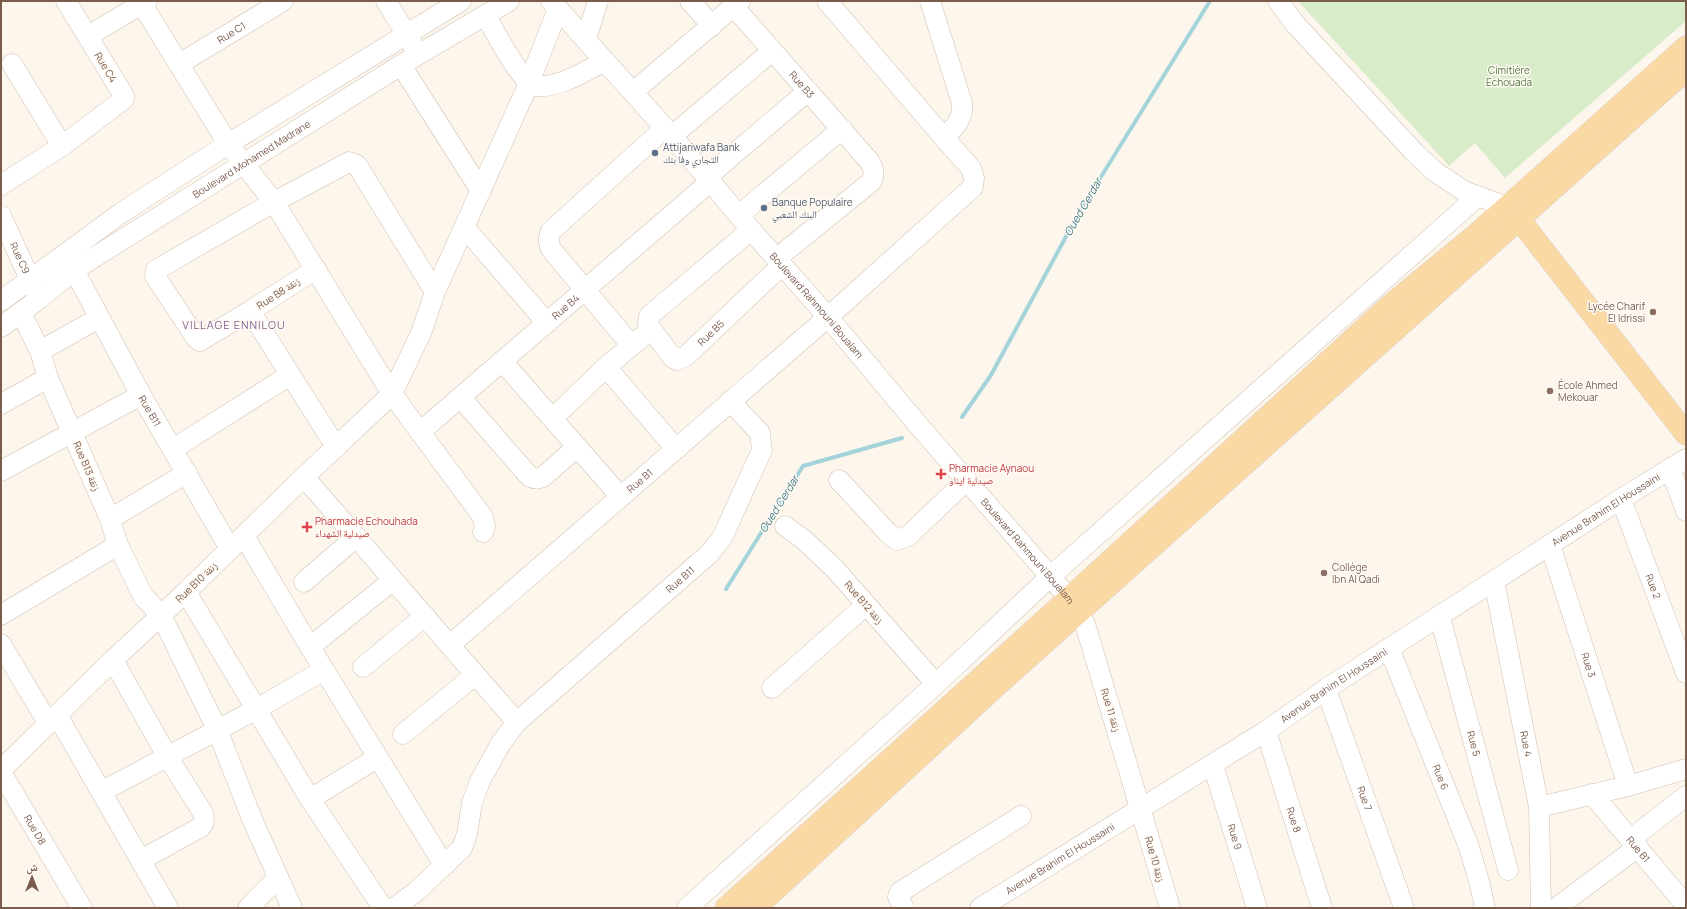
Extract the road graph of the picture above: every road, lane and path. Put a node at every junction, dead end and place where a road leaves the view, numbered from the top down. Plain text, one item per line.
1 (66, 1) edge
2 (283, 1) edge
3 (386, 1) edge
4 (461, 1) edge
5 (509, 1) edge
6 (598, 1) edge
7 (690, 1) edge
8 (827, 1) edge
9 (930, 1) edge
10 (1278, 1) edge
11 (143, 2) edge
12 (737, 4) edge
13 (555, 5) edge
14 (485, 15) junction
15 (712, 26) junction
16 (407, 34) junction
17 (88, 36) junction
18 (586, 39) junction
19 (1686, 47) edge
20 (772, 50) junction
21 (419, 55) junction
22 (605, 61) junction
23 (12, 64) dead end
24 (179, 64) junction
25 (401, 65) junction
26 (1686, 70) edge
27 (529, 83) junction
28 (808, 91) junction
29 (633, 92) junction
30 (842, 129) junction
31 (668, 132) junction
32 (944, 138) junction
33 (228, 144) junction
34 (62, 146) junction
35 (244, 163) junction
36 (709, 179) junction
37 (1, 185) edge
38 (481, 191) junction
39 (1477, 197) junction
40 (274, 202) junction
41 (1513, 213) junction
42 (1, 216) edge
43 (745, 222) junction
44 (465, 228) junction
45 (779, 261) junction
46 (316, 269) junction
47 (74, 270) junction
48 (30, 280) junction
49 (586, 288) junction
50 (1369, 291) junction
51 (435, 292) junction
52 (39, 299) junction
53 (1, 301) edge
54 (1386, 309) junction
55 (250, 311) junction
56 (21, 312) junction
57 (828, 317) junction
58 (99, 318) junction
59 (547, 323) junction
60 (650, 323) junction
61 (1401, 325) junction
62 (1, 327) edge
63 (632, 345) junction
64 (40, 351) junction
65 (502, 361) junction
66 (606, 368) junction
67 (290, 375) junction
68 (48, 378) junction
69 (392, 394) junction
70 (141, 395) junction
71 (461, 398) junction
72 (730, 401) junction
73 (1, 404) edge
74 (553, 418) junction
75 (73, 432) junction
76 (420, 432) junction
77 (1686, 434) edge
78 (336, 447) junction
79 (577, 447) junction
80 (173, 449) junction
81 (676, 449) junction
82 (1678, 464) edge
83 (1, 471) edge
84 (187, 473) junction
85 (304, 477) junction
86 (839, 480) dead end
87 (967, 480) junction
88 (620, 496) junction
89 (1621, 499) junction
90 (1686, 511) edge
91 (110, 519) junction
92 (785, 526) dead end
93 (483, 532) dead end
94 (356, 537) junction
95 (237, 542) junction
96 (118, 545) junction
97 (1550, 545) junction
98 (1051, 576) junction
99 (392, 581) junction
100 (1494, 581) junction
101 (304, 582) dead end
102 (186, 592) junction
103 (866, 604) junction
104 (1074, 605) junction
105 (1, 615) edge
106 (162, 615) junction
107 (425, 616) junction
108 (1440, 617) junction
109 (1, 644) edge
110 (450, 645) junction
111 (310, 647) junction
112 (1390, 648) junction
113 (113, 660) junction
114 (363, 668) dead end
115 (324, 670) junction
116 (1686, 673) edge
117 (475, 675) junction
118 (936, 684) junction
119 (772, 688) dead end
120 (1326, 689) junction
121 (256, 710) junction
122 (53, 719) junction
123 (517, 722) junction
124 (216, 729) junction
125 (1266, 731) junction
126 (403, 734) dead end
127 (167, 756) junction
128 (377, 758) junction
129 (1213, 765) junction
130 (1686, 769) edge
131 (1, 771) edge
132 (1628, 786) junction
133 (101, 792) junction
134 (1592, 794) junction
135 (1686, 796) edge
136 (310, 799) junction
137 (1539, 807) junction
138 (1141, 810) junction
139 (1022, 816) dead end
140 (1634, 843) junction
141 (141, 860) junction
142 (444, 865) junction
143 (1508, 870) dead end
144 (278, 878) junction
145 (1683, 904) edge
146 (991, 905) edge
147 (82, 908) edge
148 (168, 908) edge
149 (248, 908) edge
150 (292, 908) edge
151 (383, 908) edge
152 (394, 908) edge
153 (687, 908) edge
154 (726, 908) edge
155 (755, 908) edge
156 (904, 908) edge
157 (1170, 908) edge
158 (1257, 908) edge
159 (1322, 908) edge
160 (1404, 908) edge
161 (1485, 908) edge
162 (1541, 908) edge
163 (1556, 908) edge

1 - 17 street, Rue C4
2 - 24 street, Rue C1
3 - 16 street
4 - 16 street
5 - 14 street, Boulevard Mohamed Madrane
6 - 18 street
7 - 15 street
8 - 32 street
9 - 32 street
10 - 39 street
11 - 17 street
11 - 24 street
12 - 15 street
12 - 20 street, Rue B3
13 - 18 street, Boulevard Rahmouni Boualam
13 - 27 street
14 - 21 street, Boulevard Mohamed Madrane
14 - 27 street
15 - 29 street
16 - 21 street
16 - 33 street
17 - 34 street, Rue C4
18 - 22 street, Boulevard Rahmouni Boualam
19 - 41 main road
20 - 28 street, Rue B3
20 - 31 street
21 - 25 street, Boulevard Mohamed Madrane
22 - 27 street
22 - 29 street, Boulevard Rahmouni Boualam
23 - 34 street
24 - 33 street
25 - 35 street, Boulevard Mohamed Madrane
25 - 38 street
26 - 41 main road
27 - 38 street
28 - 30 street, Rue B3
28 - 36 street, Rue B4
29 - 31 street, Boulevard Rahmouni Boualam
30 - 43 street
30 - 45 street, Rue B3
31 - 36 street, Boulevard Rahmouni Boualam
31 - 49 street
32 - 57 street, Rue B1
33 - 35 street
33 - 48 street
34 - 37 street
35 - 40 street
35 - 47 street, Boulevard Mohamed Madrane
36 - 43 street, Boulevard Rahmouni Boualam
36 - 49 street, Rue B4
38 - 44 street
39 - 41 street
39 - 50 street
40 - 46 street
40 - 51 street
40 - 55 street, Rue B8 زنقة
41 - 54 main road
41 - 61 main road
41 - 77 main road
42 - 48 street, Rue C9
43 - 45 street, Boulevard Rahmouni Boualam
43 - 60 street
44 - 51 street
44 - 59 street
45 - 57 street, Boulevard Rahmouni Boualam
45 - 60 street, Rue B5
46 - 55 street, Rue B8 زنقة
46 - 69 street
47 - 52 street, Boulevard Mohamed Madrane
47 - 58 street, Rue B11
48 - 52 street, Rue C9
48 - 53 street
49 - 59 street, Rue B4
49 - 63 street
50 - 54 street
50 - 98 street
51 - 69 street
52 - 56 street, Boulevard Mohamed Madrane
54 - 61 street
54 - 104 main road
55 - 67 street
56 - 62 street, Boulevard Mohamed Madrane
56 - 64 street, Rue B13 زنقة
57 - 72 street, Rue B1
57 - 87 street, Boulevard Rahmouni Boualam
58 - 64 street
58 - 70 street, Rue B11
59 - 65 street, Rue B4
60 - 63 street
61 - 104 main road
63 - 66 street
64 - 68 street, Rue B13 زنقة
65 - 71 street, Rue B4
65 - 74 street
66 - 74 street
66 - 81 street
67 - 78 street
67 - 80 street
68 - 73 street
68 - 75 street, Rue B13 زنقة
69 - 76 street
69 - 78 street, Rue B10 زنقة
70 - 75 street
70 - 80 street, Rue B11
71 - 76 street, Rue B4
71 - 79 street
72 - 81 street, Rue B1
72 - 123 street, Rue B11
74 - 79 street
75 - 83 street
75 - 91 street, Rue B13 زنقة
76 - 93 street
78 - 85 street, Rue B10 زنقة
79 - 88 street
80 - 84 street, Rue B11
81 - 88 street, Rue B1
82 - 89 street, Avenue Brahim El Houssaini
82 - 90 street
84 - 91 street
84 - 95 street, Rue B11
85 - 94 street
85 - 95 street, Rue B10 زنقة
86 - 87 street
87 - 98 street, Boulevard Rahmouni Boualam
88 - 110 street, Rue B1
89 - 97 street, Avenue Brahim El Houssaini
89 - 116 street, Rue 2
91 - 96 street, Rue B13 زنقة
92 - 103 street, Rue B12 زنقة
94 - 99 street
94 - 101 street
95 - 102 street, Rue B10 زنقة
95 - 111 street, Rue B11
96 - 105 street
96 - 106 street, Rue B13 زنقة
97 - 100 street, Avenue Brahim El Houssaini
97 - 132 street, Rue 3
98 - 104 street, Boulevard Rahmouni Boualam
98 - 118 street
99 - 107 street
99 - 111 street
100 - 108 street, Avenue Brahim El Houssaini
100 - 137 street, Rue 4
102 - 106 street, Rue B10 زنقة
102 - 121 street
103 - 118 street, Rue B12 زنقة
103 - 119 street
104 - 138 street, Rue 11 زنقة
104 - 154 main road
104 - 155 main road
106 - 113 street, Rue B10 زنقة
106 - 124 street, Rue B13 زنقة
107 - 110 street
107 - 114 street
108 - 112 street, Avenue Brahim El Houssaini
108 - 143 street, Rue 5
109 - 122 street
110 - 117 street
111 - 115 street, Rue B11
112 - 120 street, Avenue Brahim El Houssaini
112 - 161 street, Rue 6
113 - 122 street, Rue B10 زنقة
113 - 127 street
115 - 121 street
115 - 128 street, Rue B11
117 - 123 street
117 - 126 street
118 - 153 street
120 - 125 street, Avenue Brahim El Houssaini
120 - 160 street, Rue 7
121 - 124 street
121 - 136 street
122 - 131 street, Rue B10 زنقة
122 - 133 street
123 - 142 street, Rue B11
124 - 127 street
124 - 144 street, Rue B13 زنقة
125 - 129 street, Avenue Brahim El Houssaini
125 - 159 street, Rue 8
127 - 133 street
127 - 141 street
128 - 136 street
128 - 142 street, Rue B11
129 - 138 street, Avenue Brahim El Houssaini
129 - 158 street, Rue 9
130 - 132 street
131 - 147 street, Rue D8
132 - 134 street
133 - 141 street
134 - 137 street
134 - 140 street, Rue B1
135 - 140 street
136 - 151 street
137 - 162 street, Rue 4
138 - 146 street, Avenue Brahim El Houssaini
138 - 157 street, Rue 10 زنقة
139 - 156 street
140 - 145 street, Rue B1
140 - 163 street
141 - 148 street
142 - 152 street, Rue B11
144 - 149 street
144 - 150 street, Rue B13 زنقة

